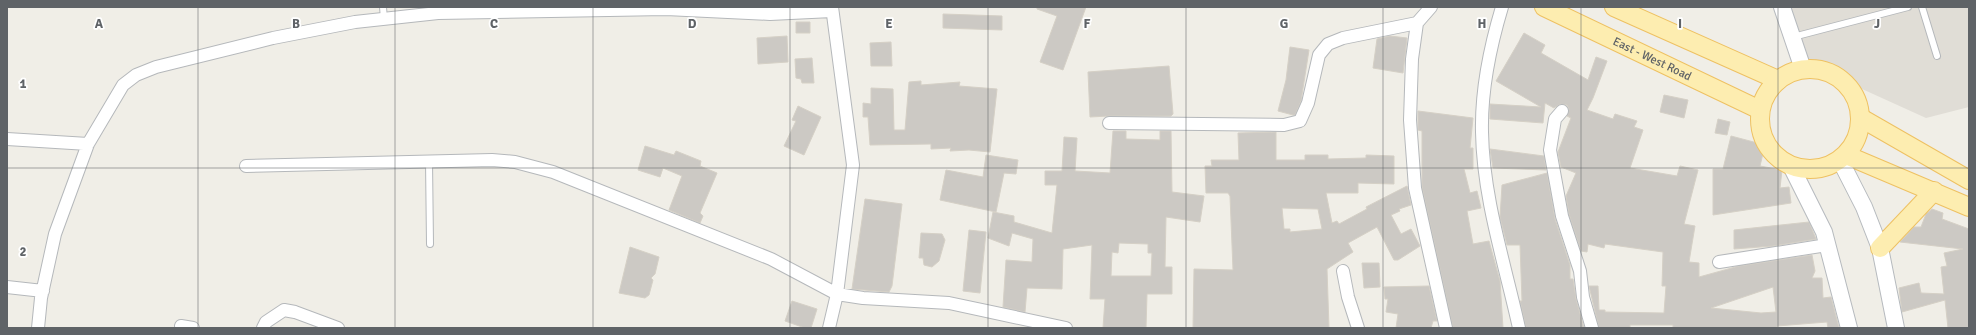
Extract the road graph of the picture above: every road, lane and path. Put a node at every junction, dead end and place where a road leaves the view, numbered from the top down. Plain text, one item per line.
1 (1430, 7) edge
2 (1502, 7) edge
3 (1544, 7) edge
4 (1614, 7) edge
5 (1782, 7) edge
6 (1908, 7) edge
7 (1922, 7) edge
8 (666, 8) edge
9 (832, 9) edge
10 (742, 10) edge
11 (383, 13) edge
12 (1417, 24) junction
13 (1792, 37) junction
14 (1937, 56) dead end
15 (1803, 69) junction
16 (1778, 80) junction
17 (1760, 110) junction
18 (1562, 111) dead end
19 (1861, 118) junction
20 (1109, 124) dead end
21 (7, 139) edge
22 (88, 144) junction
23 (1843, 158) junction
24 (429, 161) junction
25 (246, 166) dead end
26 (1792, 166) junction
27 (1969, 180) edge
28 (1934, 191) junction
29 (1969, 207) edge
30 (430, 244) dead end
31 (1827, 245) junction
32 (1880, 248) junction
33 (1719, 262) dead end
34 (1343, 271) dead end
35 (7, 287) edge
36 (43, 291) junction
37 (837, 294) junction
38 (38, 328) edge
39 (263, 328) edge
40 (338, 328) edge
41 (829, 328) edge
42 (1066, 328) edge
43 (1358, 328) edge
44 (1446, 328) edge
45 (1519, 328) edge
46 (1592, 328) edge
47 (1849, 328) edge
48 (1896, 328) edge

1 - 12 street
2 - 45 street
3 - 17 main road, East - West Road
4 - 16 main road
5 - 13 street
6 - 13 lane
7 - 14 lane
8 - 10 street
8 - 11 street
9 - 10 street
9 - 37 street
11 - 22 street
12 - 20 street
12 - 44 street
13 - 15 street
15 - 16 main road
15 - 19 main road
16 - 17 main road
17 - 26 main road
18 - 46 street
19 - 23 main road
19 - 27 main road
21 - 22 street
22 - 36 street
23 - 26 main road
23 - 28 main road
23 - 32 street
24 - 25 street
24 - 30 lane
24 - 37 street
26 - 31 street
28 - 29 main road
28 - 32 main road
31 - 33 street
31 - 47 street
32 - 48 street
34 - 43 street
35 - 36 street
36 - 38 street
37 - 41 street
37 - 42 street
39 - 40 street

